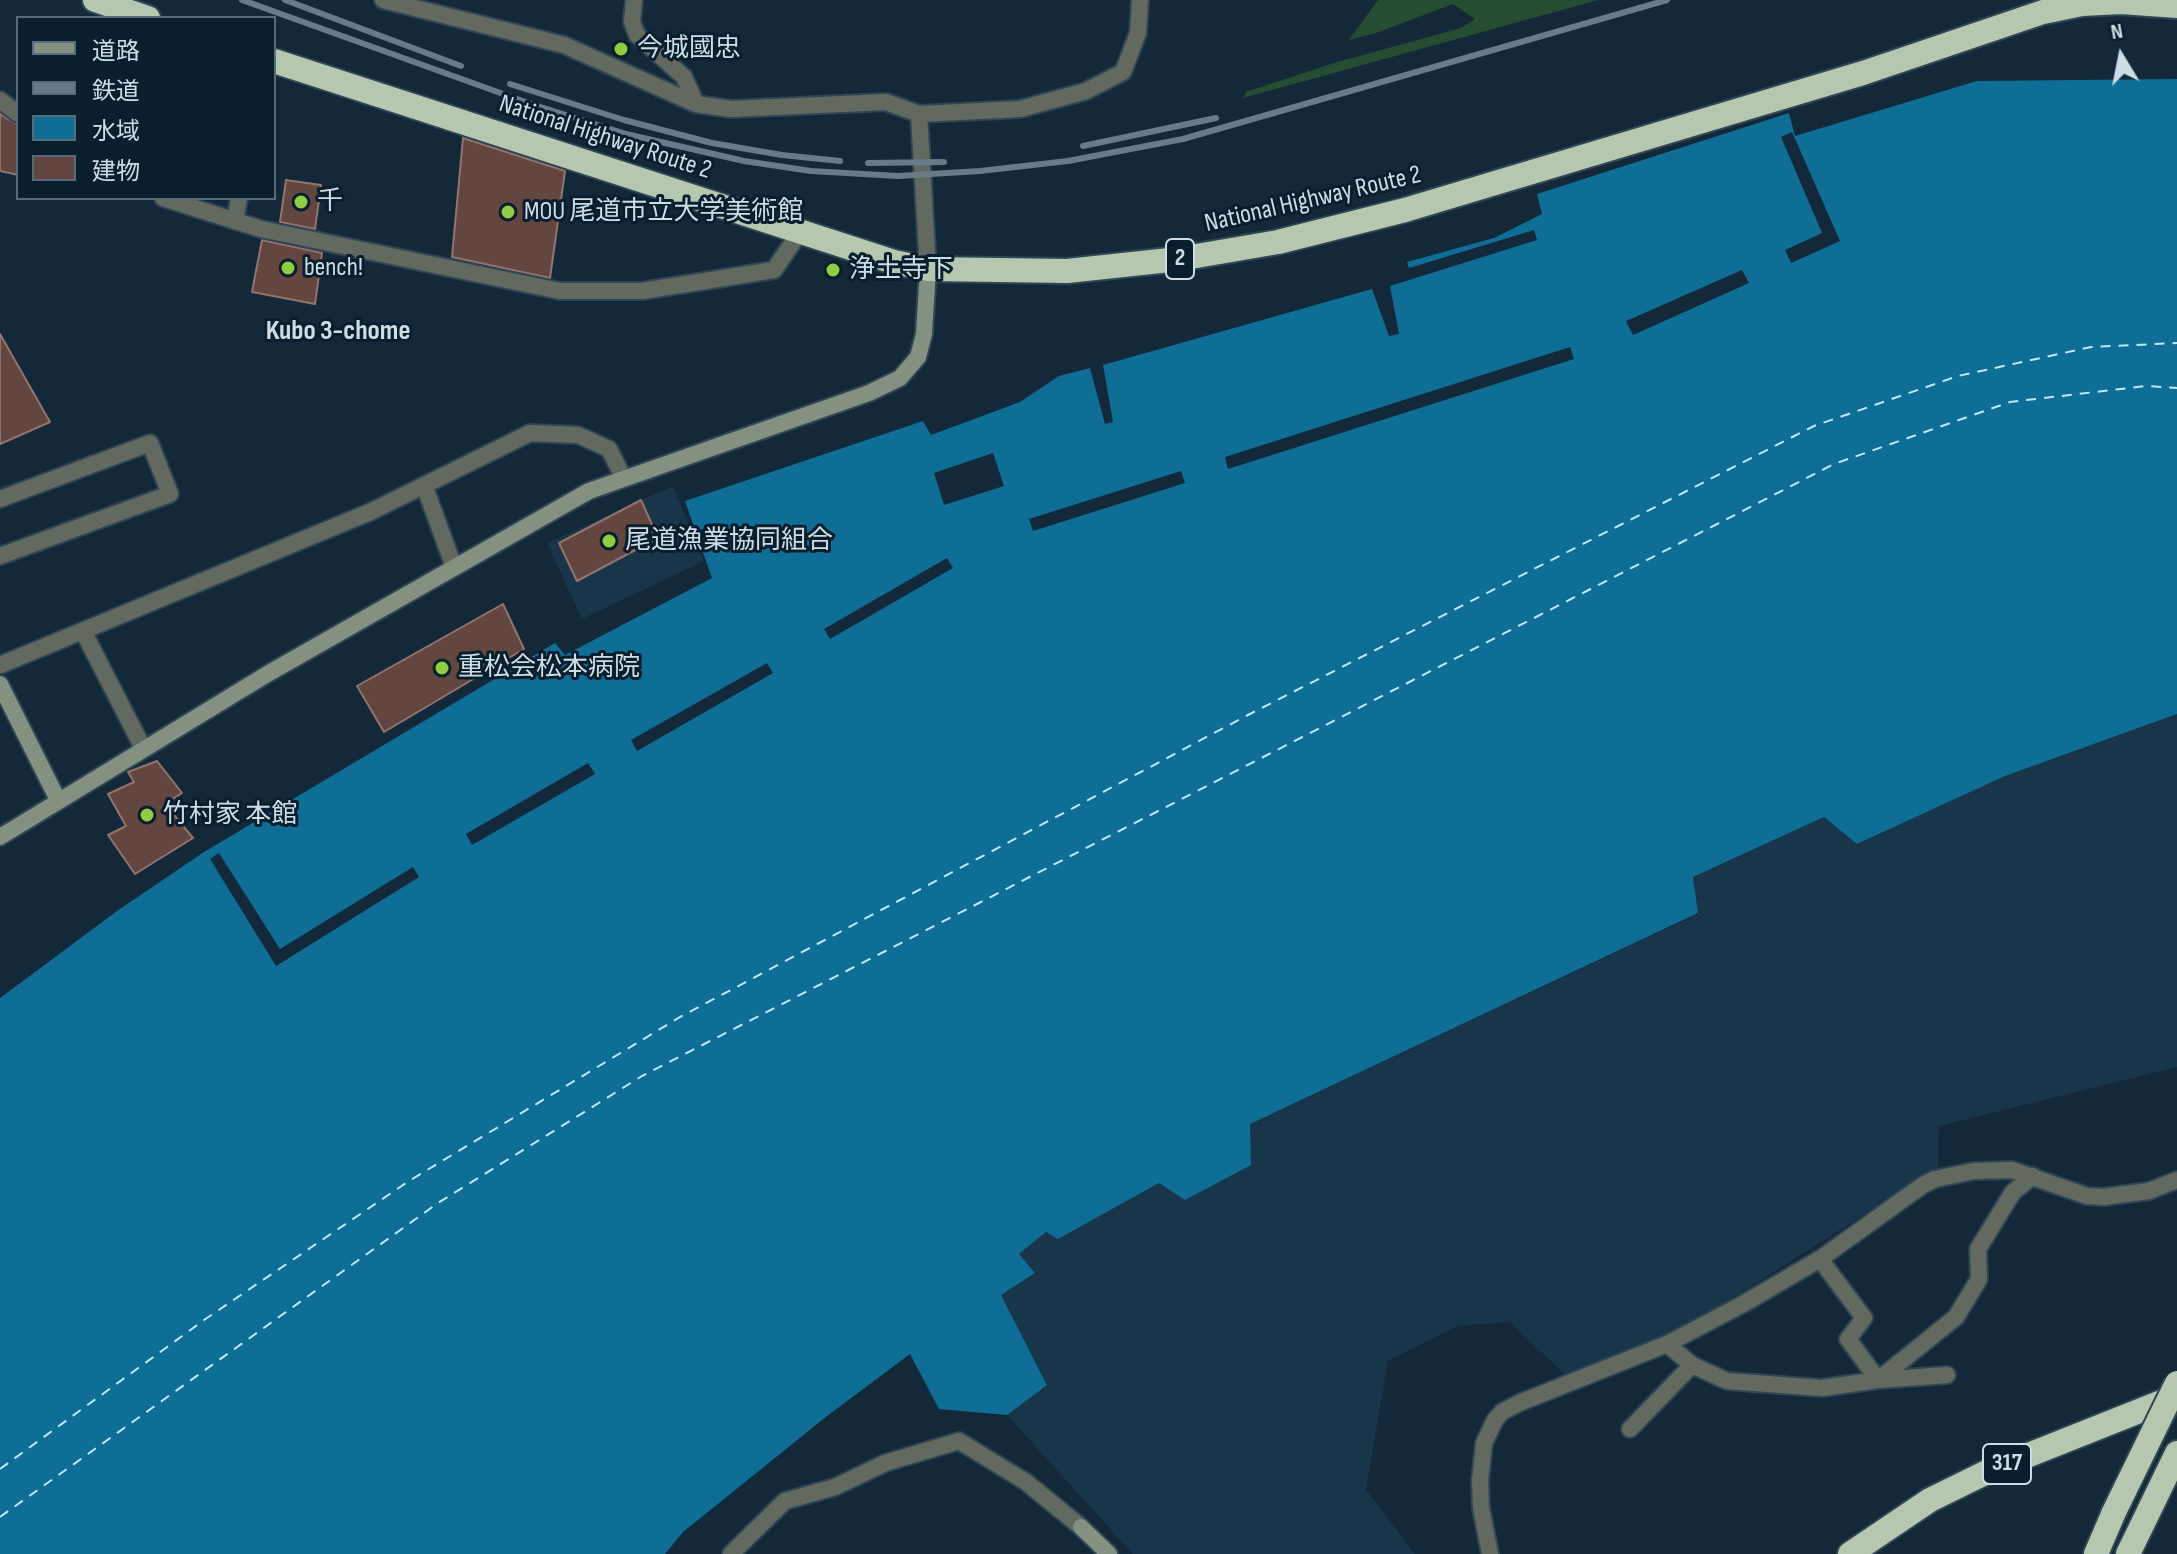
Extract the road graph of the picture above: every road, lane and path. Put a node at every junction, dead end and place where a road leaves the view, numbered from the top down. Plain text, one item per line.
1 (95, 0) edge
2 (383, 0) edge
3 (634, 0) edge
4 (1140, 0) edge
5 (2143, 1) edge
6 (2082, 2) edge
7 (2177, 6) edge
8 (142, 16) edge
9 (276, 62) edge
10 (0, 100) edge
11 (696, 104) junction
12 (16, 112) edge
13 (919, 114) junction
14 (169, 200) edge
15 (239, 200) edge
16 (235, 221) junction
17 (800, 232) junction
18 (928, 269) junction
19 (623, 477) junction
20 (424, 485) junction
21 (0, 499) edge
22 (0, 556) edge
23 (454, 567) junction
24 (83, 631) junction
25 (0, 665) edge
26 (0, 684) edge
27 (7, 715) edge
28 (143, 748) junction
29 (58, 800) junction
30 (0, 837) edge
31 (2033, 1176) junction
32 (2177, 1180) edge
33 (1820, 1259) junction
34 (1667, 1344) junction
35 (1692, 1365) junction
36 (1947, 1375) dead end
37 (1878, 1380) junction
38 (2177, 1383) edge
39 (2177, 1396) edge
40 (1630, 1429) dead end
41 (2177, 1453) edge
42 (731, 1554) edge
43 (1109, 1554) edge
44 (1490, 1554) edge
45 (1850, 1554) edge
46 (2096, 1554) edge
47 (2128, 1554) edge

1 - 8 highway
2 - 11 street
3 - 11 street
4 - 13 street
5 - 6 highway, National Highway Route 2 / 2
5 - 7 highway, National Highway Route 2 / 2
6 - 18 highway, National Highway Route 2 / 2
9 - 17 highway, National Highway Route 2 / 2
10 - 12 street
11 - 13 street
13 - 18 street
14 - 16 street
15 - 16 street
16 - 17 street
17 - 18 highway, National Highway Route 2 / 2
18 - 19 street
19 - 20 street
19 - 23 street
20 - 23 street
20 - 24 street
21 - 22 street
23 - 28 street
24 - 25 street
24 - 28 street
26 - 27 street
27 - 29 street
28 - 29 street
29 - 30 street
31 - 32 street
31 - 33 street
31 - 37 street
33 - 34 street
33 - 37 street
34 - 35 street
34 - 44 street
35 - 37 street
35 - 40 street
36 - 37 street
38 - 46 highway, bridge
39 - 45 highway, 317
41 - 47 highway
42 - 43 street

